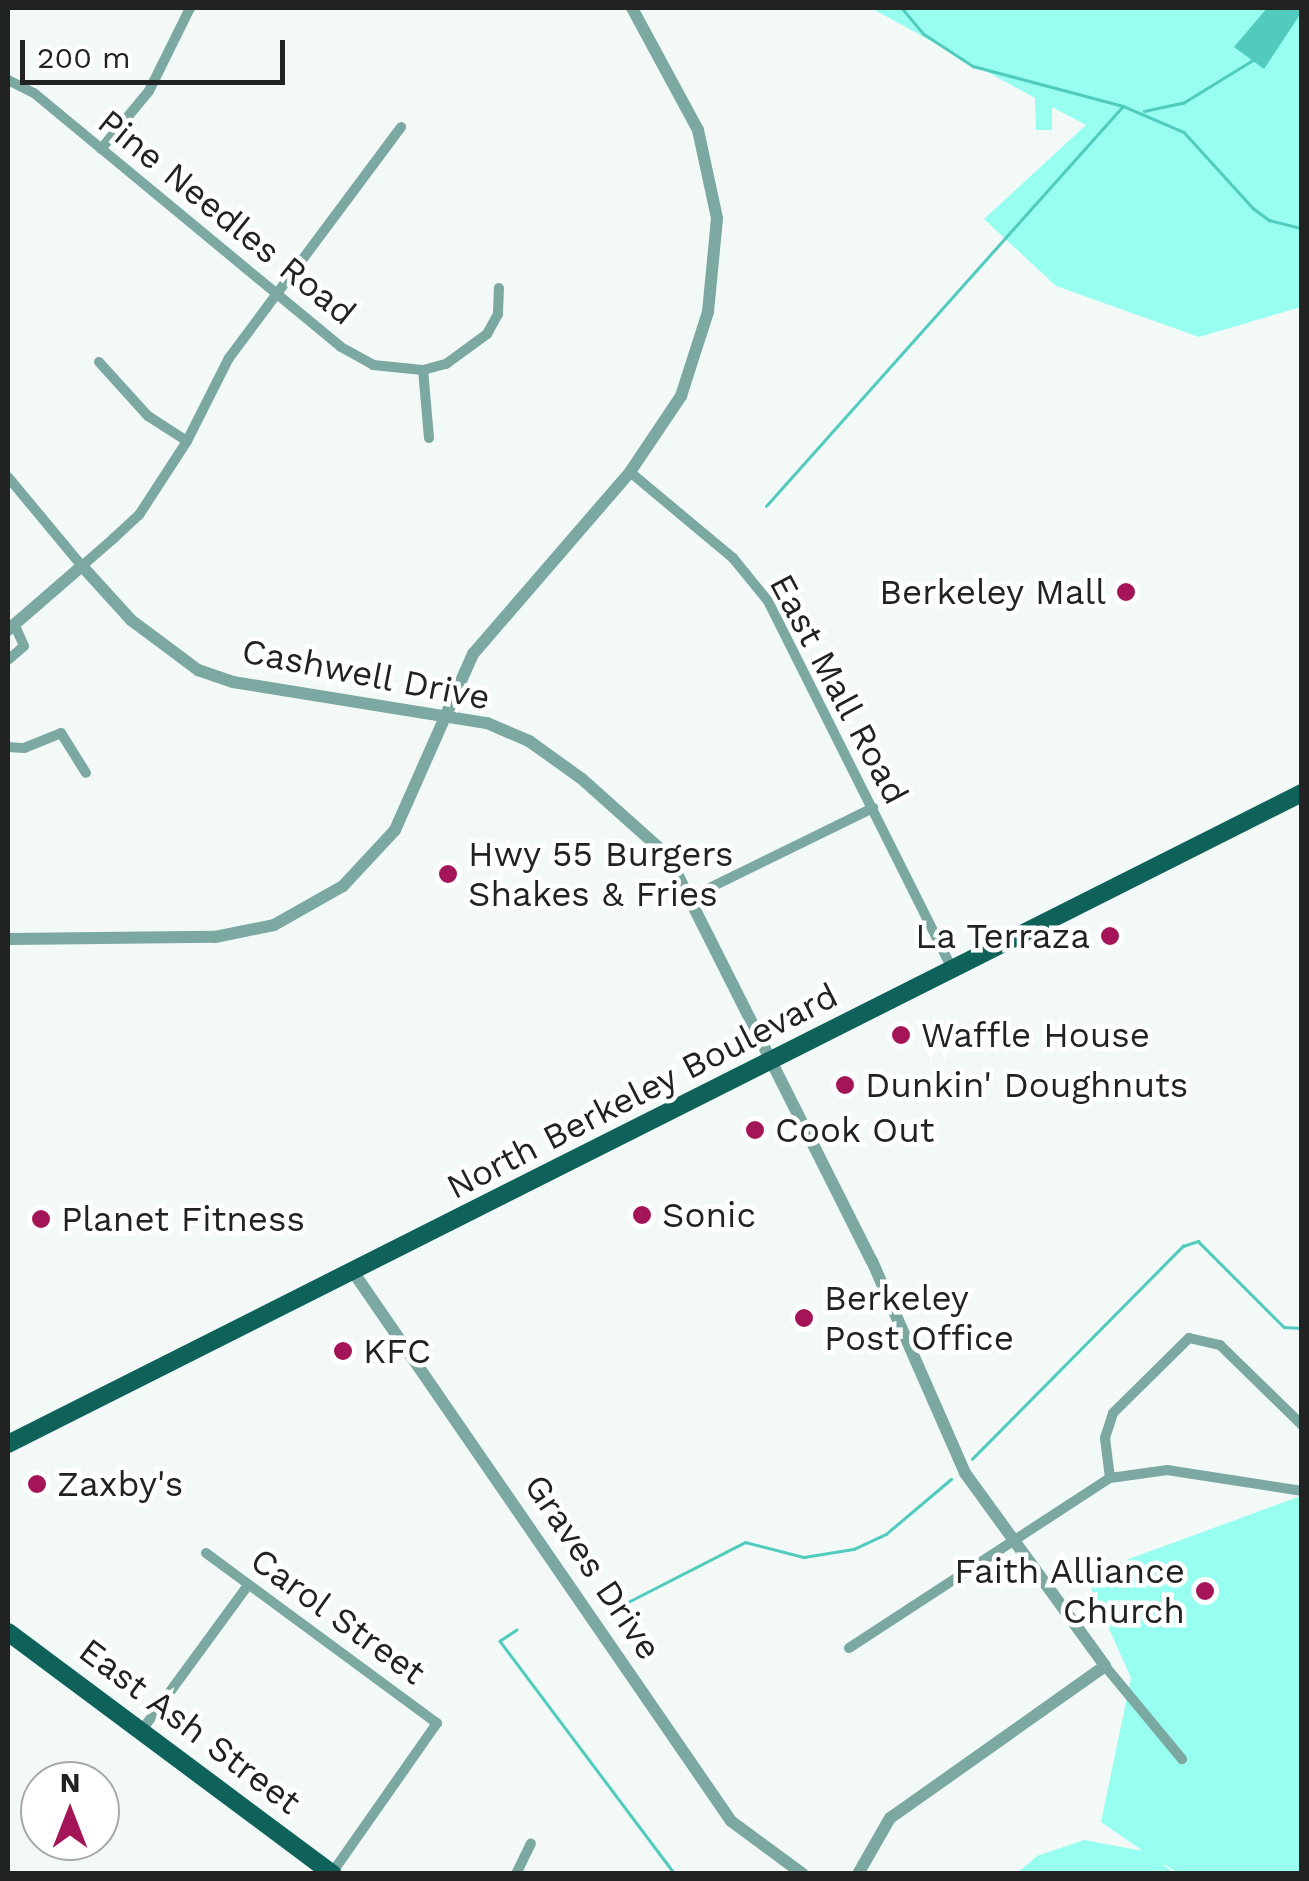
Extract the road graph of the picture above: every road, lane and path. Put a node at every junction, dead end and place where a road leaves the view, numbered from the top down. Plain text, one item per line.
1 (190, 8) edge
2 (632, 8) edge
3 (8, 80) edge
4 (401, 127) dead end
5 (101, 148) junction
6 (499, 288) dead end
7 (276, 295) junction
8 (99, 362) dead end
9 (423, 370) junction
10 (429, 438) dead end
11 (187, 441) junction
12 (630, 472) junction
13 (8, 478) edge
14 (82, 566) junction
15 (11, 627) edge
16 (8, 660) edge
17 (444, 713) junction
18 (8, 747) edge
19 (86, 773) dead end
20 (1302, 793) edge
21 (873, 808) junction
22 (691, 897) junction
23 (8, 939) edge
24 (952, 969) junction
25 (772, 1064) junction
26 (354, 1273) junction
27 (1302, 1426) edge
28 (8, 1445) edge
29 (1110, 1478) junction
30 (1302, 1492) edge
31 (1014, 1540) junction
32 (206, 1553) dead end
33 (248, 1584) junction
34 (8, 1632) edge
35 (849, 1648) dead end
36 (1104, 1666) junction
37 (142, 1730) junction
38 (1182, 1758) dead end
39 (531, 1843) dead end
40 (332, 1873) edge
41 (516, 1874) edge
42 (804, 1874) edge
43 (858, 1874) edge

1 - 5 street
2 - 12 street
3 - 5 street, Pine Needles Road
4 - 7 street
5 - 7 street, Pine Needles Road
6 - 9 street
7 - 9 street, Pine Needles Road
7 - 11 street
8 - 11 street
9 - 10 street
11 - 14 street
12 - 17 street
12 - 21 street, East Mall Road
13 - 14 street, Cashwell Drive
14 - 15 street
14 - 17 street, Cashwell Drive
15 - 16 street
17 - 22 street, Cashwell Drive
17 - 23 street
18 - 19 street
20 - 24 main road, North Berkeley Boulevard
21 - 22 street
21 - 24 street, East Mall Road
22 - 25 street, Cashwell Drive
24 - 25 main road, North Berkeley Boulevard
25 - 26 main road, North Berkeley Boulevard
25 - 31 street, Cashwell Drive
26 - 28 main road, North Berkeley Boulevard
26 - 42 street, Graves Drive
27 - 29 street
29 - 30 street
29 - 31 street
31 - 35 street
31 - 36 street, Cashwell Drive
32 - 33 street, Carol Street
33 - 37 street
33 - 40 street, Carol Street
34 - 37 main road, East Ash Street
36 - 38 street, Cashwell Drive
36 - 43 street
37 - 40 main road, East Ash Street
39 - 41 street

